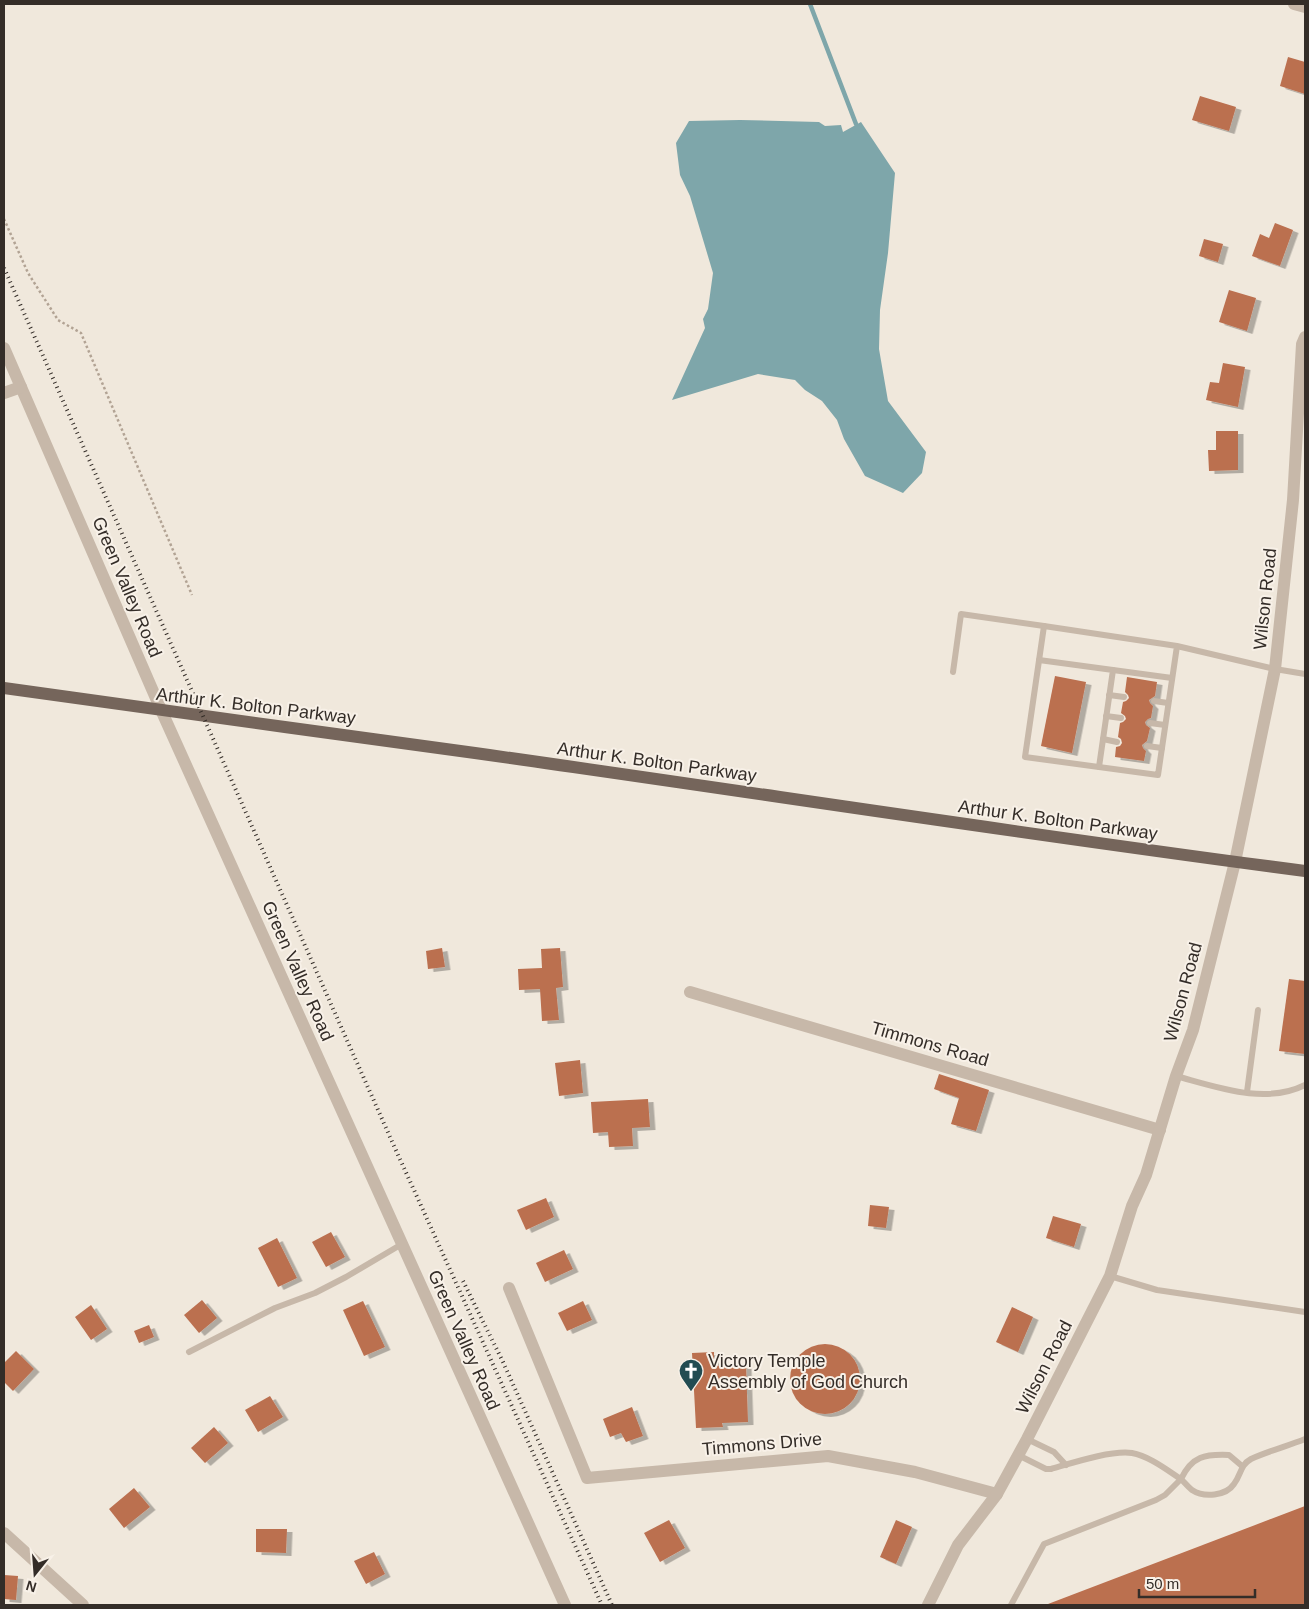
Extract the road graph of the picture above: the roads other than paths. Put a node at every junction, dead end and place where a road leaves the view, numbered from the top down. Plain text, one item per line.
1 (1294, 4) edge
2 (1305, 7) edge
3 (1305, 337) edge
4 (4, 348) edge
5 (22, 387) junction
6 (4, 393) edge
7 (1044, 626) junction
8 (1176, 646) junction
9 (1039, 660) junction
10 (1275, 669) junction
11 (1112, 670) junction
12 (953, 672) dead end
13 (1305, 674) edge
14 (1172, 678) junction
15 (4, 688) edge
16 (1109, 695) junction
17 (1124, 697) dead end
18 (1154, 701) dead end
19 (1168, 703) junction
20 (162, 712) junction
21 (1106, 716) junction
22 (1121, 718) dead end
23 (1150, 723) dead end
24 (1165, 725) junction
25 (1103, 739) junction
26 (1117, 742) dead end
27 (1147, 746) dead end
28 (1162, 748) junction
29 (1099, 767) junction
30 (1235, 862) junction
31 (1305, 871) edge
32 (690, 992) dead end
33 (1258, 1010) dead end
34 (1176, 1076) junction
35 (1305, 1085) edge
36 (1247, 1092) junction
37 (1160, 1130) junction
38 (402, 1244) junction
39 (1110, 1276) junction
40 (509, 1288) dead end
41 (1305, 1312) edge
42 (189, 1352) dead end
43 (1305, 1439) edge
44 (1026, 1440) junction
45 (1018, 1455) junction
46 (1066, 1465) junction
47 (1242, 1466) junction
48 (1181, 1479) junction
49 (997, 1494) junction
50 (4, 1533) edge
51 (84, 1605) edge
52 (564, 1605) edge
53 (928, 1605) edge
54 (1010, 1605) edge

1 - 2 street
3 - 10 street, Wilson Road
4 - 5 street, Green Valley Road
5 - 6 street
5 - 20 street, Green Valley Road
7 - 8 lane
7 - 9 lane
7 - 12 lane
8 - 10 lane
8 - 14 lane
9 - 11 lane
9 - 29 lane
10 - 13 lane
10 - 30 street, Wilson Road
11 - 14 lane
11 - 16 lane
14 - 19 lane
15 - 20 main road, Arthur K. Bolton Parkway
16 - 17 lane
16 - 21 lane
18 - 19 lane
19 - 24 lane
20 - 30 main road, Arthur K. Bolton Parkway
20 - 38 street, Green Valley Road
21 - 22 lane
21 - 25 lane
23 - 24 lane
24 - 28 lane
25 - 26 lane
25 - 29 lane
27 - 28 lane
28 - 29 lane
30 - 31 main road, Arthur K. Bolton Parkway
30 - 34 street, Wilson Road
32 - 37 street, Timmons Road
33 - 36 lane
34 - 36 lane
34 - 37 street, Wilson Road
35 - 36 lane
37 - 39 street, Wilson Road
38 - 42 lane
38 - 52 street, Green Valley Road
39 - 41 lane
39 - 44 street, Wilson Road
40 - 49 street, Timmons Drive
43 - 47 lane
44 - 45 street, Wilson Road
44 - 46 lane
45 - 46 lane
45 - 49 street, Wilson Road
46 - 48 lane
47 - 48 lane
47 - 48 lane
48 - 54 lane
49 - 53 street, Wilson Road
50 - 51 street

